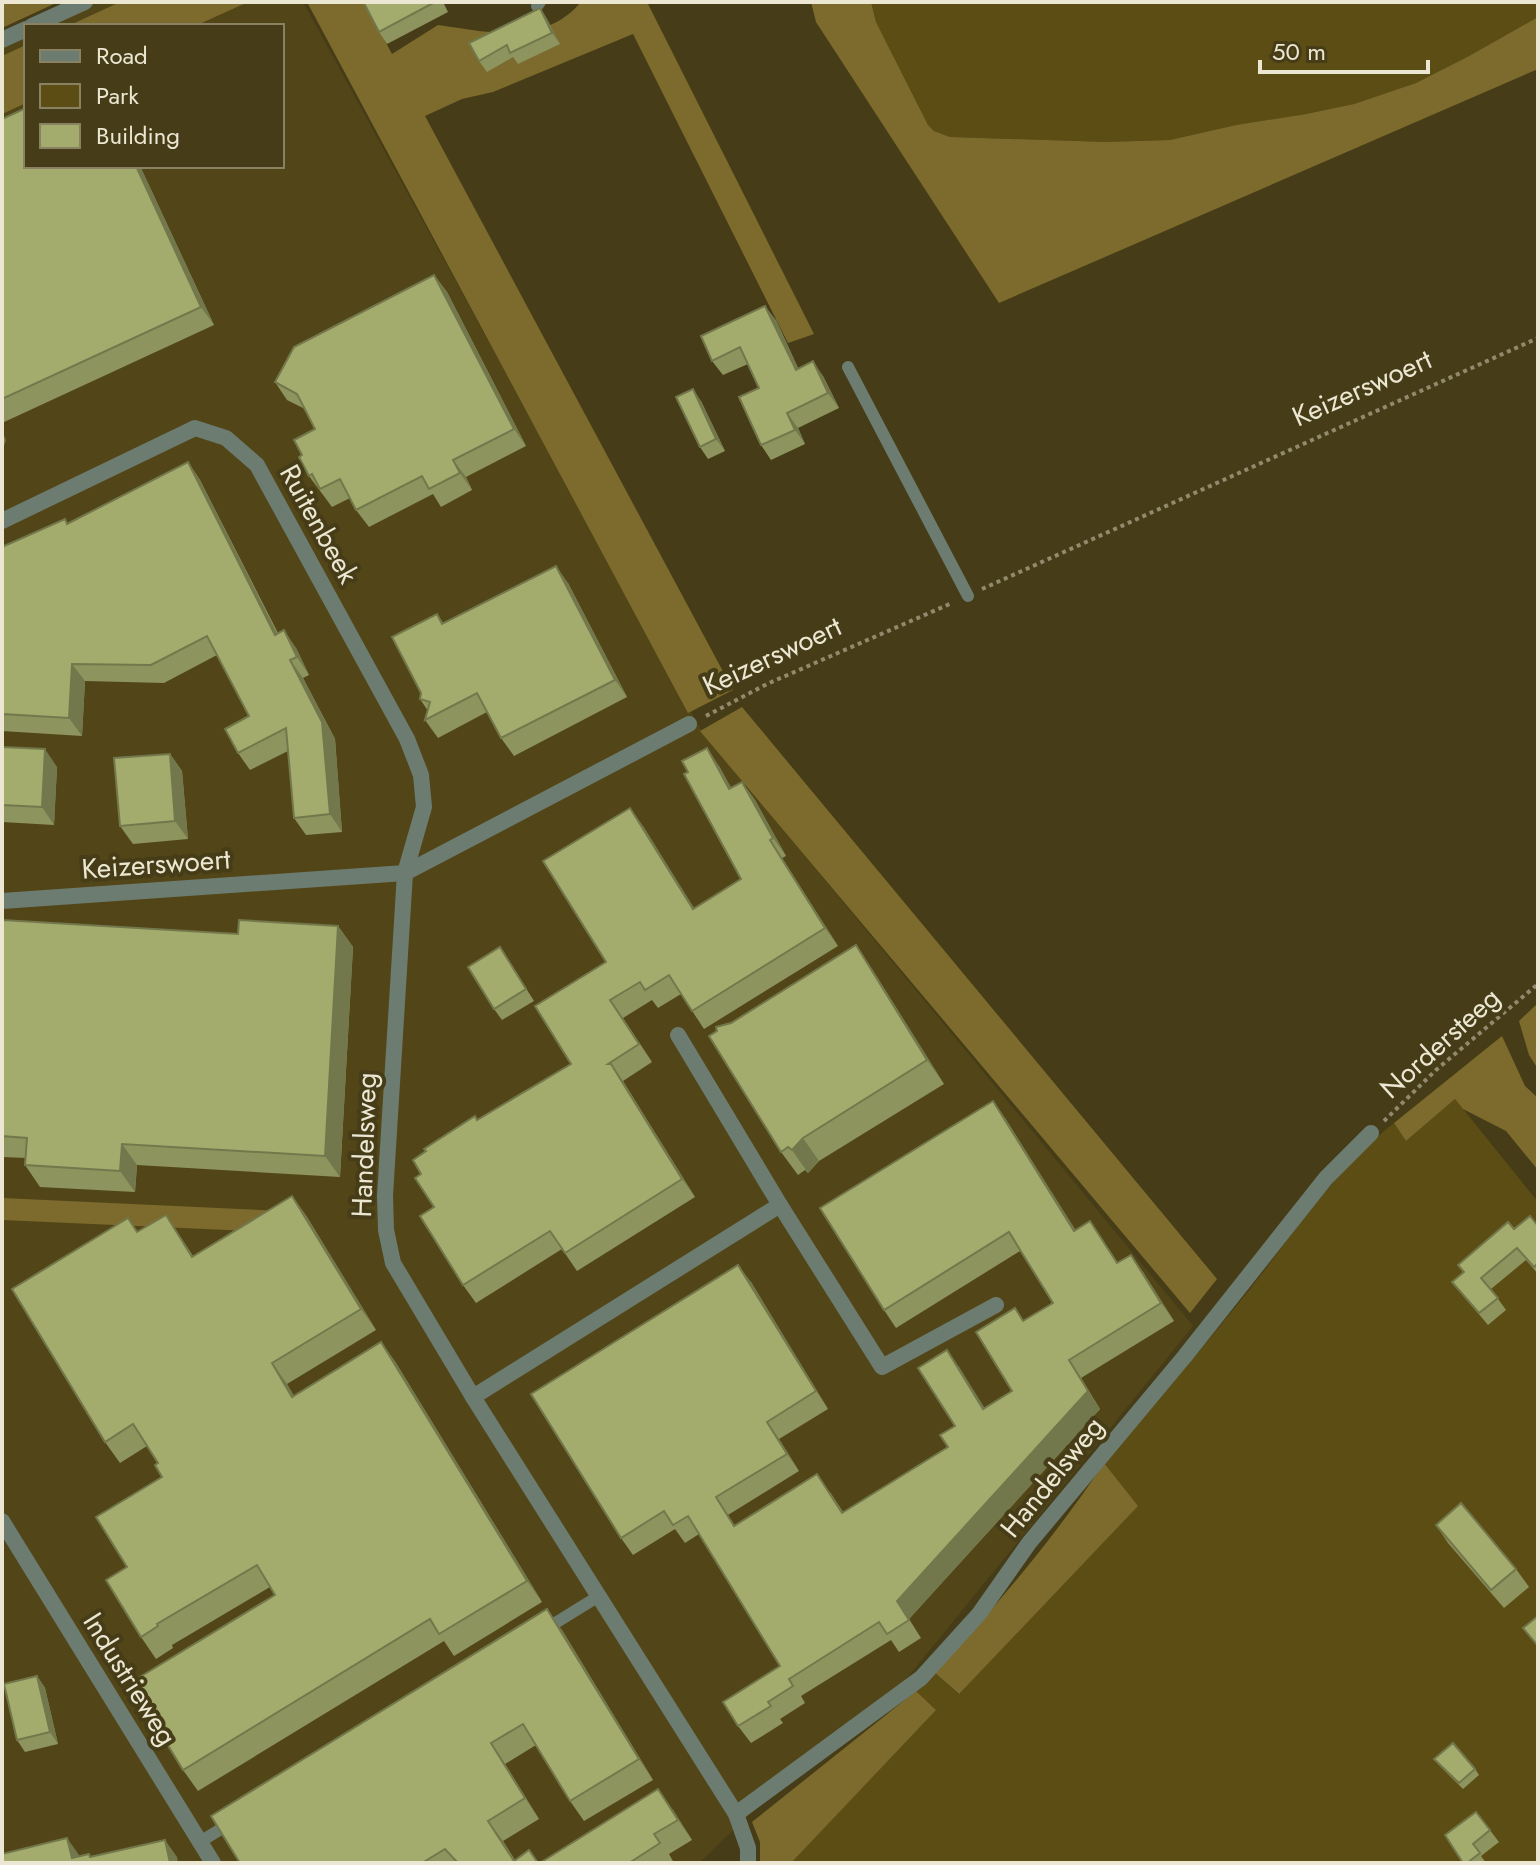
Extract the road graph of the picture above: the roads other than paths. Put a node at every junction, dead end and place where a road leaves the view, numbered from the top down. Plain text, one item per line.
1 (85, 2) edge
2 (36, 24) edge
3 (24, 30) edge
4 (2, 40) edge
5 (848, 367) dead end
6 (2, 521) edge
7 (968, 596) road end
8 (689, 724) road end
9 (405, 873) junction
10 (2, 901) edge
11 (678, 1035) dead end
12 (1371, 1133) road end
13 (780, 1205) junction
14 (996, 1305) dead end
15 (473, 1397) junction
16 (2, 1521) edge
17 (599, 1596) junction
18 (533, 1637) edge
19 (736, 1814) junction
20 (240, 1818) edge
21 (200, 1842) junction
22 (213, 1863) edge
23 (748, 1863) edge

1 - 2 street
3 - 4 street
5 - 7 lane
6 - 9 street, Ruitenbeek
8 - 9 street, Keizerswoert
9 - 10 street, Keizerswoert
9 - 15 street, Handelsweg
11 - 13 street
12 - 19 street, Handelsweg
13 - 14 street
13 - 15 street
15 - 17 street, Handelsweg
16 - 21 street, Industrieweg
17 - 18 lane
17 - 19 street, Handelsweg
19 - 23 street, Handelsweg
20 - 21 lane
21 - 22 street, Industrieweg

